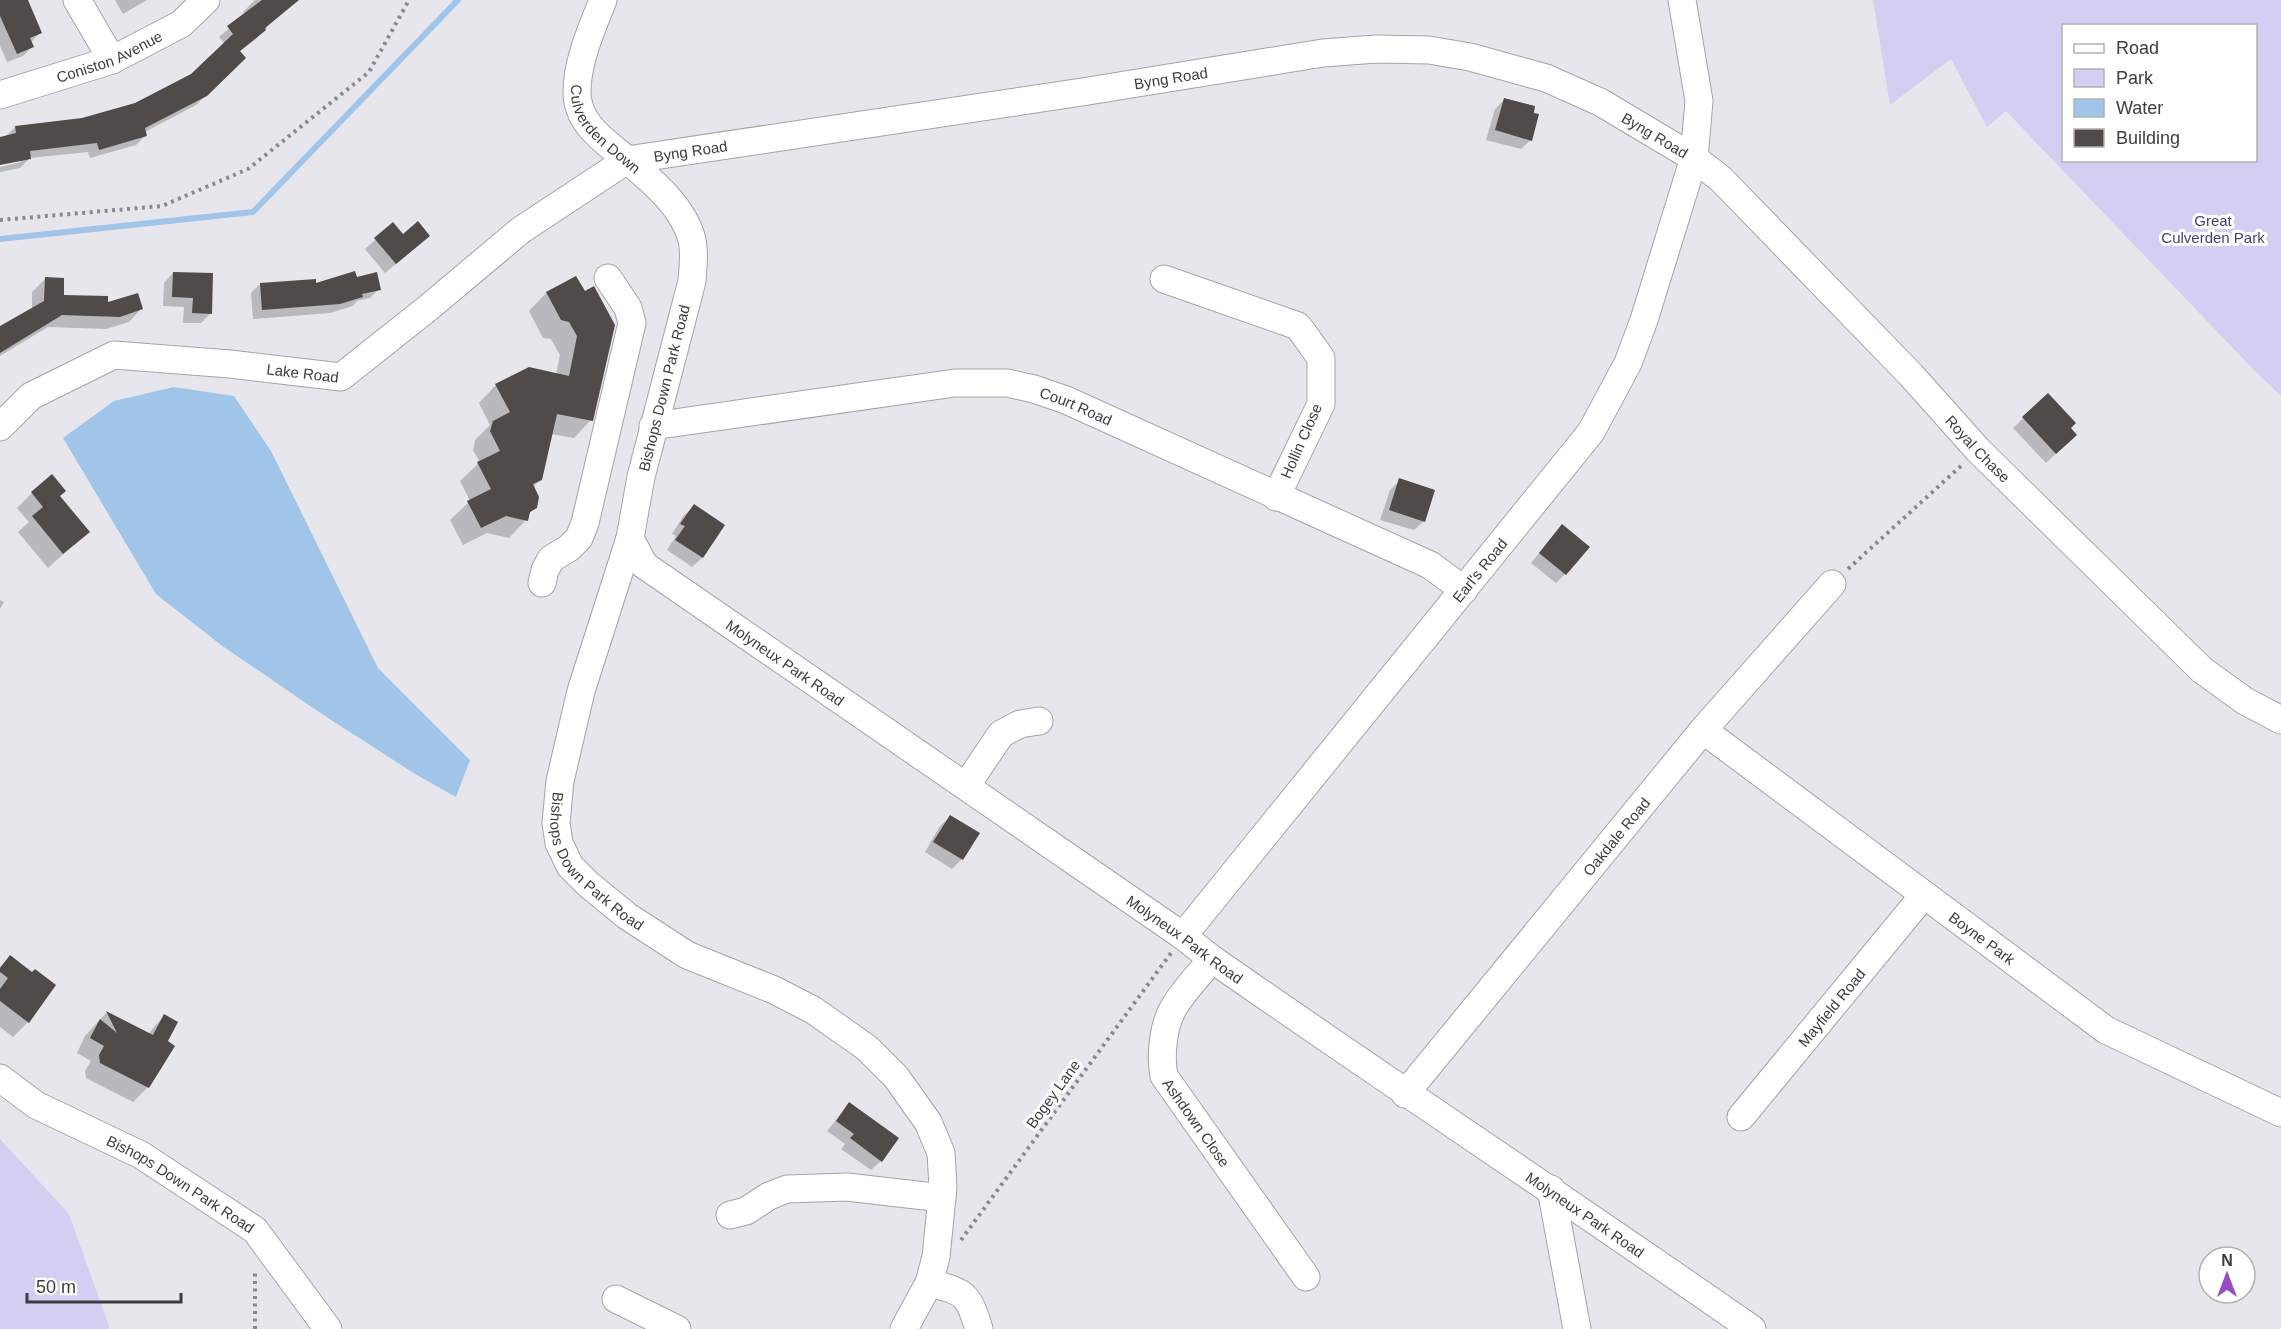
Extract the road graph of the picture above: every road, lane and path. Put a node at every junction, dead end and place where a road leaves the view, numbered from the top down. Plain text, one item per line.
1 (77, 0) edge
2 (206, 0) edge
3 (409, 0) edge
4 (603, 0) edge
5 (1682, 0) edge
6 (112, 60) junction
7 (0, 95) edge
8 (1694, 158) junction
9 (627, 160) junction
10 (676, 207) joint
11 (0, 220) edge
12 (608, 278) dead end
13 (1164, 279) dead end
14 (653, 426) junction
15 (0, 427) edge
16 (1978, 450) junction
17 (596, 471) junction
18 (641, 477) junction
19 (1276, 496) junction
20 (630, 538) junction
21 (542, 584) dead end
22 (1832, 584) joint
23 (1464, 590) junction
24 (2281, 720) edge
25 (1039, 721) dead end
26 (1703, 730) junction
27 (966, 786) junction
28 (1923, 896) junction
29 (1183, 936) junction
30 (1212, 959) junction
31 (0, 1078) edge
32 (1406, 1094) junction
33 (2281, 1113) edge
34 (1741, 1117) dead end
35 (1551, 1189) junction
36 (942, 1198) junction
37 (730, 1215) dead end
38 (255, 1230) junction
39 (936, 1257) junction
40 (1306, 1277) dead end
41 (929, 1283) junction
42 (616, 1299) dead end
43 (255, 1329) edge
44 (328, 1329) edge
45 (677, 1329) edge
46 (904, 1329) edge
47 (979, 1329) edge
48 (1576, 1329) edge
49 (1752, 1329) edge

1 - 6 street
2 - 6 street, Coniston Avenue
3 - 11 path
4 - 9 street, Culverden Down
5 - 8 street, Earl's Road
6 - 7 street, Coniston Avenue
8 - 9 street, Byng Road
8 - 16 street, Royal Chase
8 - 23 street, Earl's Road
9 - 10 street, Culverden Down
9 - 15 street, Lake Road
10 - 14 street, Bishops Down Park Road
12 - 17 street
13 - 19 street, Hollin Close
14 - 18 street, Bishops Down Park Road
14 - 19 street, Court Road
16 - 22 path
16 - 24 street, Royal Chase
17 - 18 street
17 - 21 street
18 - 20 street, Bishops Down Park Road
19 - 23 street, Court Road
20 - 27 street, Molyneux Park Road
20 - 36 street, Bishops Down Park Road
22 - 26 street, Oakdale Road
23 - 29 street, Earl's Road
25 - 27 street
26 - 28 street, Boyne Park
26 - 32 street, Oakdale Road
27 - 29 street, Molyneux Park Road
28 - 33 street, Boyne Park
28 - 34 street, Mayfield Road
29 - 30 street, Molyneux Park Road
29 - 39 path, Bogey Lane
30 - 32 street, Molyneux Park Road
30 - 40 street, Ashdown Close
31 - 38 street, Bishops Down Park Road
32 - 35 street, Molyneux Park Road
35 - 48 street
35 - 49 street, Molyneux Park Road
36 - 37 street
36 - 39 street, Bishops Down Park Road
38 - 43 path
38 - 44 street, Bishops Down Park Road
39 - 41 street, Bishops Down Park Road
41 - 46 street, Bishops Down Park Road
41 - 47 street
42 - 45 street

